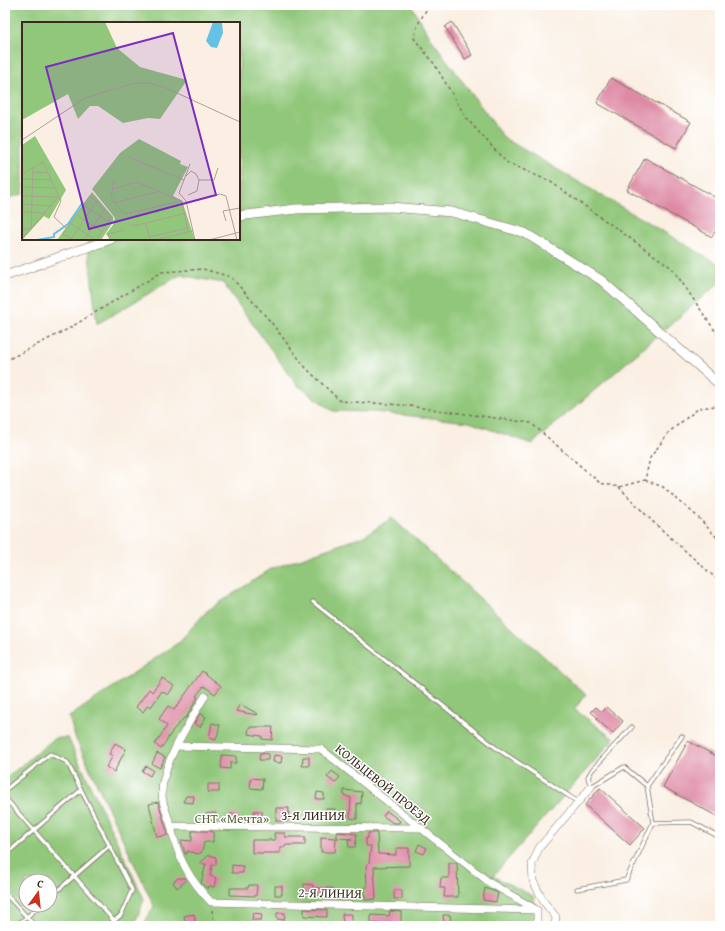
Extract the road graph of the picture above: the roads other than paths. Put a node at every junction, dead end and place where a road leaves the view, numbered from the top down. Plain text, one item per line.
1 (240, 216) edge
2 (108, 240) edge
3 (5, 276) edge
4 (720, 385) edge
5 (313, 602) dead end
6 (204, 696) dead end
7 (632, 727) dead end
8 (682, 736) dead end
9 (176, 746) junction
10 (647, 786) junction
11 (591, 787) junction
12 (5, 790) edge
13 (81, 790) junction
14 (5, 798) edge
15 (578, 802) junction
16 (653, 823) junction
17 (171, 826) junction
18 (419, 828) junction
19 (33, 831) junction
20 (720, 837) edge
21 (109, 846) junction
22 (5, 855) edge
23 (74, 877) junction
24 (577, 889) dead end
25 (58, 890) edge
26 (5, 893) edge
27 (537, 910) junction
28 (32, 913) edge
29 (27, 917) junction
30 (114, 921) junction
31 (16, 926) edge
32 (35, 926) edge
33 (108, 926) edge
34 (537, 926) edge
35 (555, 926) edge

1 - 4 street
2 - 3 street
5 - 15 lane
6 - 9 street
7 - 11 lane
8 - 10 lane
9 - 17 street
9 - 18 street, КОЛЬЦЕВОЙ ПРОЕЗД
10 - 11 lane
10 - 16 lane
11 - 15 street
12 - 13 lane
13 - 19 lane
13 - 21 lane
14 - 19 lane
15 - 35 street
16 - 20 lane
16 - 24 lane
17 - 18 street, 3-Я ЛИНИЯ
17 - 27 street, 2-Я ЛИНИЯ
18 - 27 street, КОЛЬЦЕВОЙ ПРОЕЗД
19 - 22 lane
19 - 23 lane
21 - 23 lane
21 - 30 lane
23 - 25 lane
23 - 30 lane
26 - 29 lane
27 - 34 street
28 - 29 lane
29 - 31 lane
29 - 32 lane
30 - 33 lane

